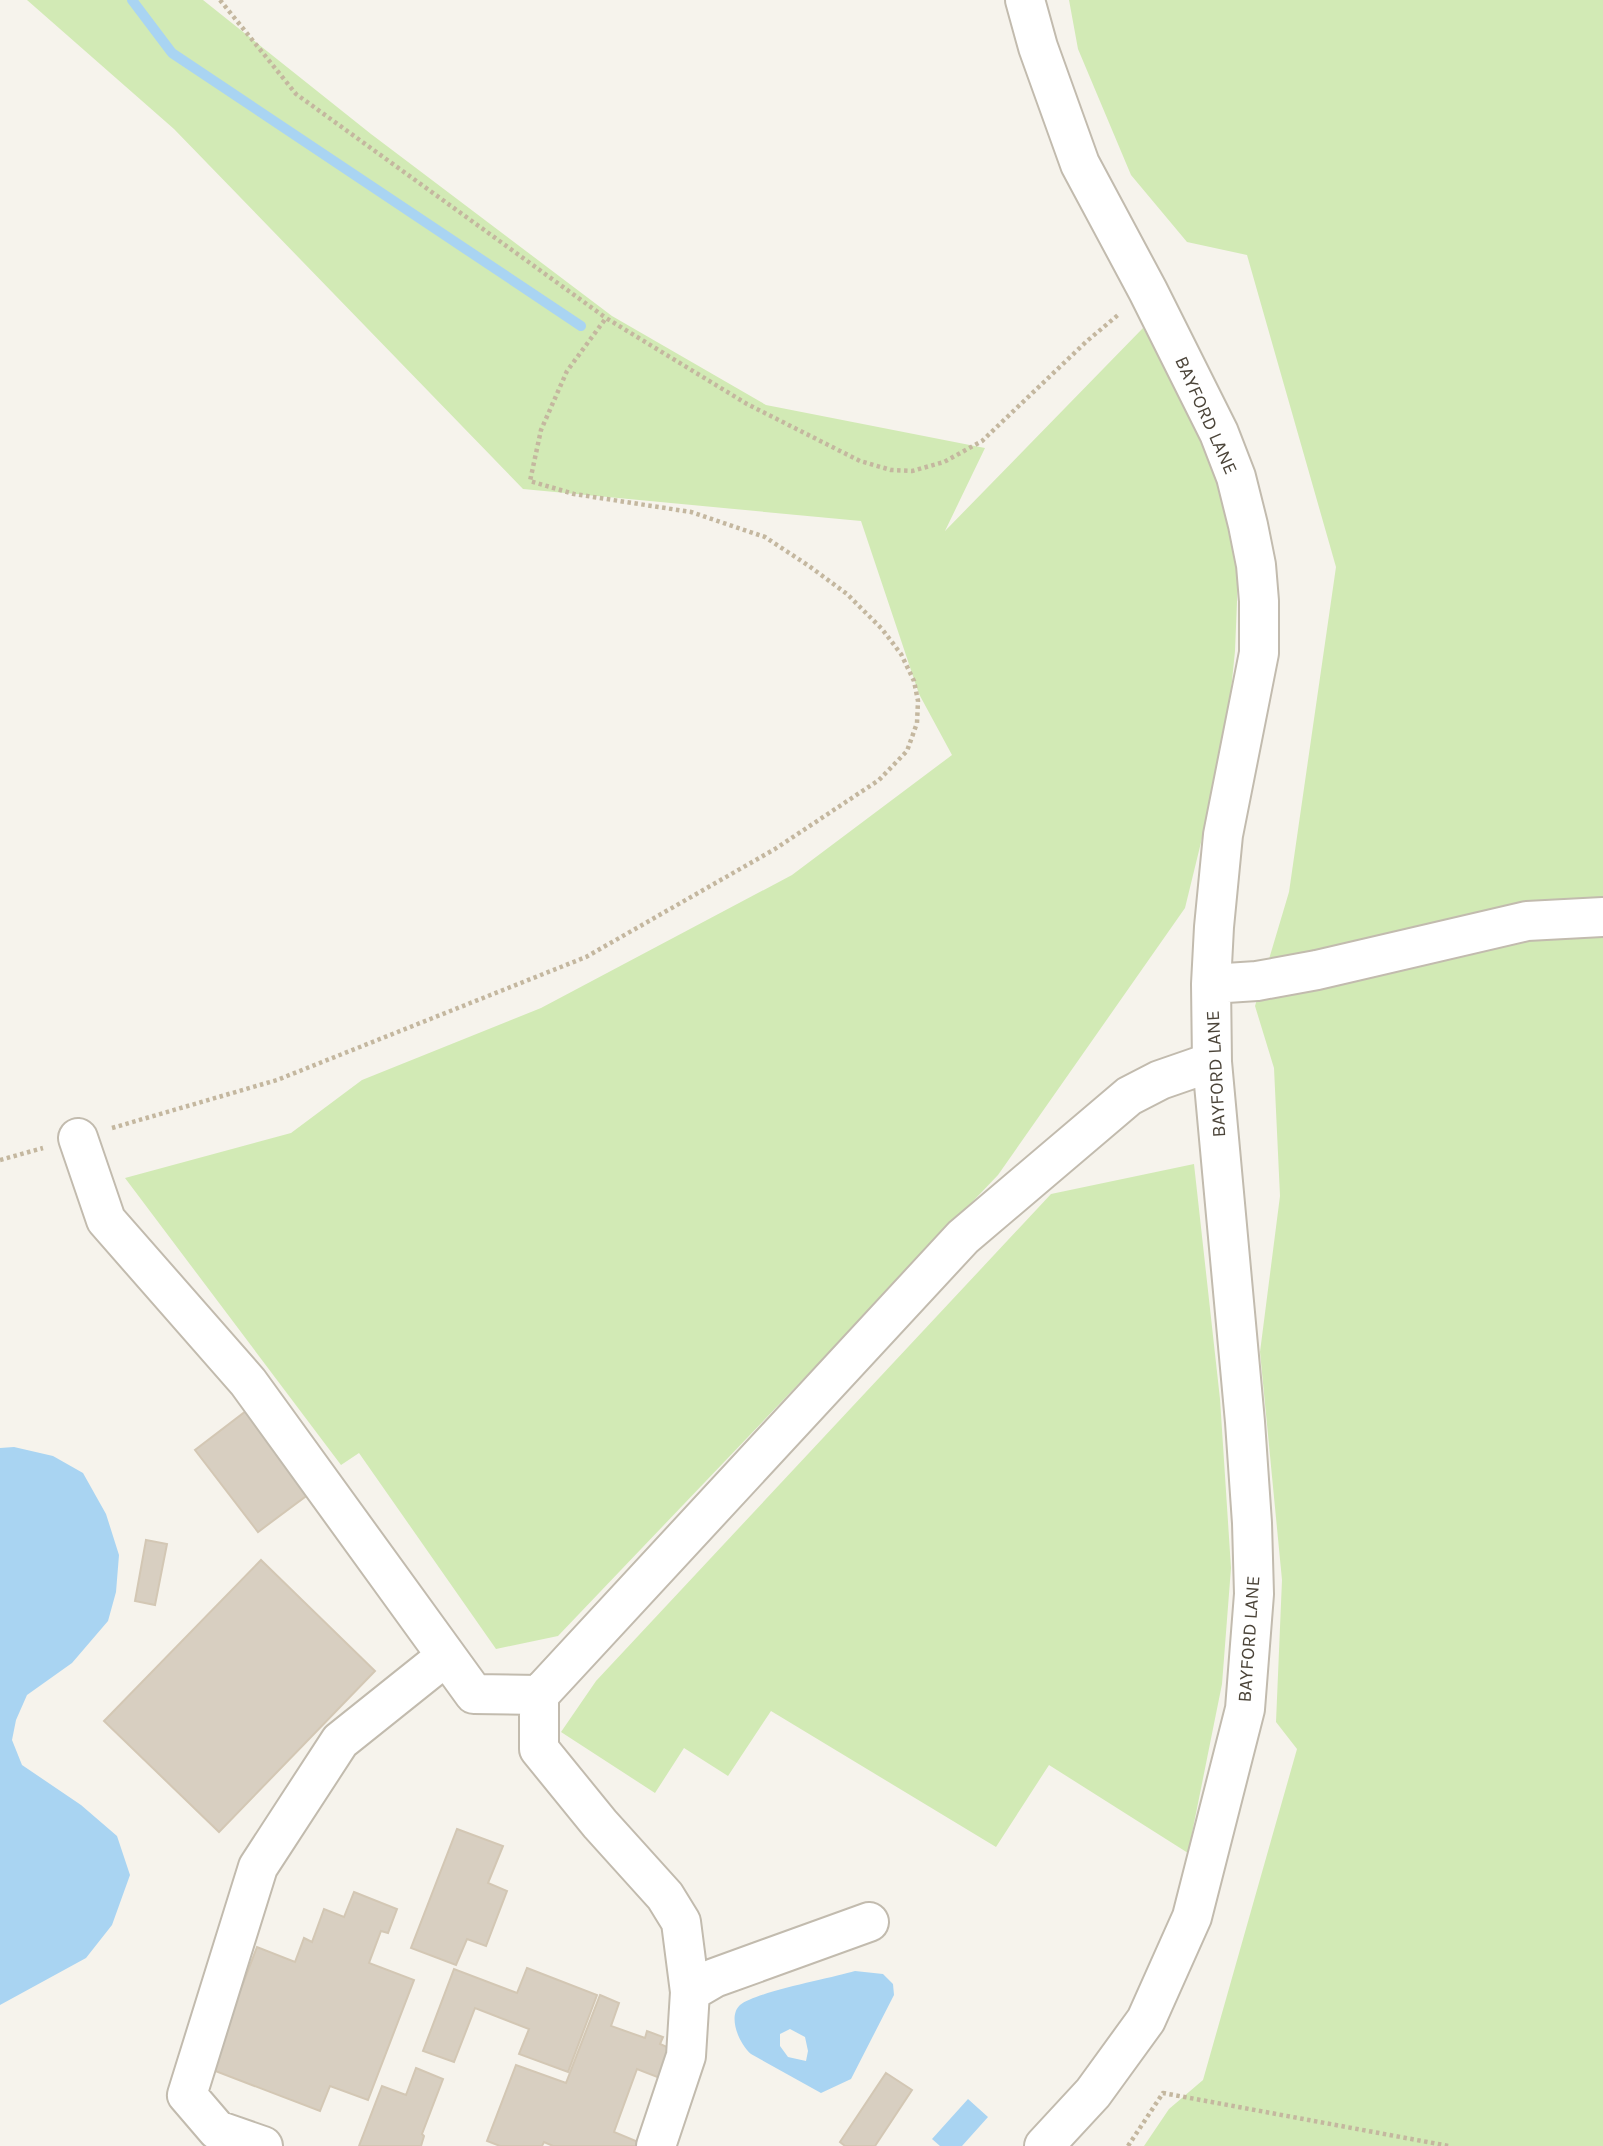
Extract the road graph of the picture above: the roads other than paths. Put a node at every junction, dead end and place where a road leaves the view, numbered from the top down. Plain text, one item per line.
1 (1025, 0) edge
2 (1603, 916) edge
3 (1211, 984) junction
4 (1212, 1062) junction
5 (78, 1138) road end
6 (445, 1657) junction
7 (539, 1695) junction
8 (869, 1922) dead end
9 (690, 1992) junction
10 (263, 2146) edge
11 (656, 2146) edge
12 (1044, 2146) edge

1 - 3 street, BAYFORD LANE
2 - 3 street
3 - 4 street, BAYFORD LANE
4 - 7 street
4 - 12 street, BAYFORD LANE
5 - 6 street
6 - 7 street
6 - 10 street
7 - 9 street
8 - 9 street
9 - 11 street

